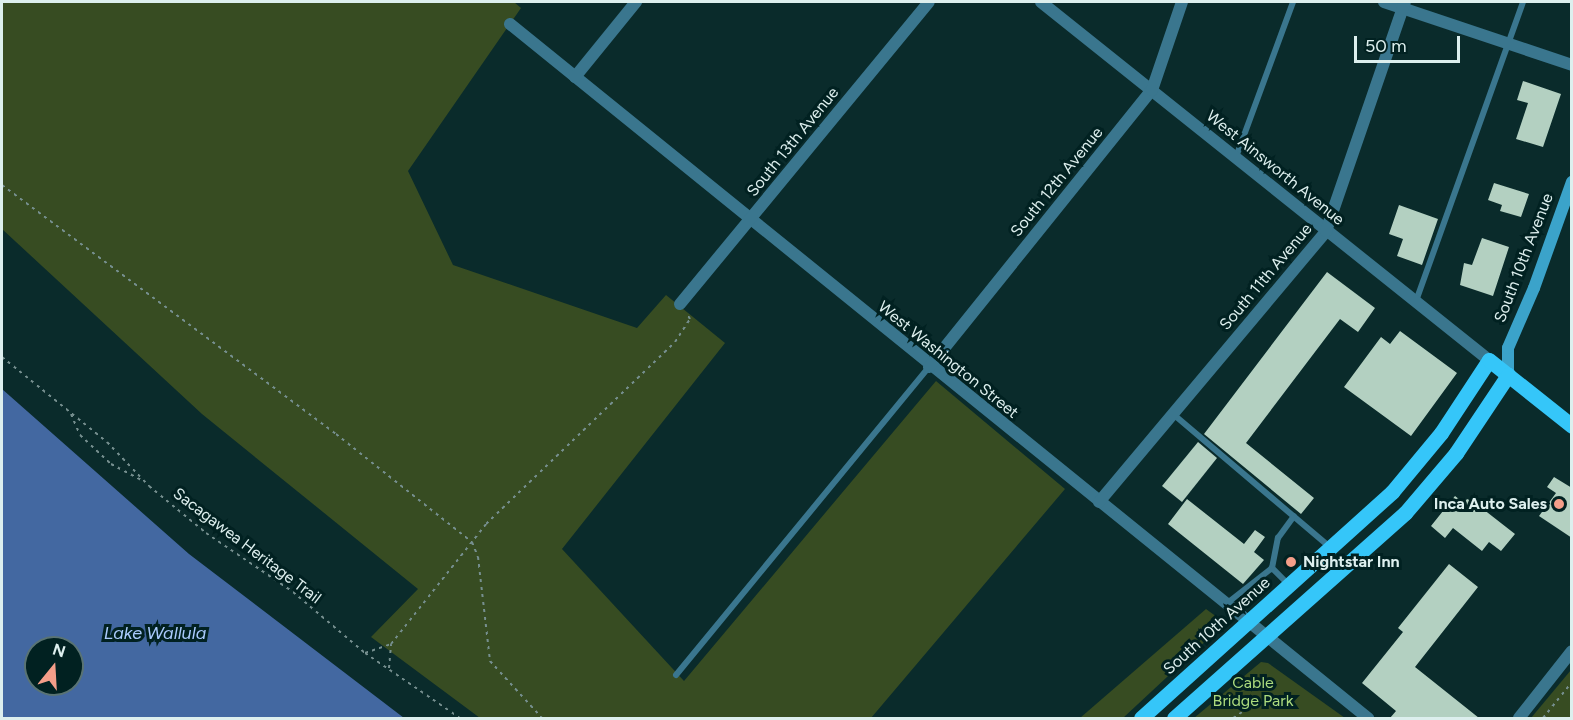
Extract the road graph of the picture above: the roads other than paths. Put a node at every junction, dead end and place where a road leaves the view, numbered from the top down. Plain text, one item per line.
1 (636, 2) edge
2 (929, 2) edge
3 (1041, 2) edge
4 (1182, 2) edge
5 (1293, 2) edge
6 (1384, 2) edge
7 (1523, 2) edge
8 (1404, 5) edge
9 (510, 24) dead end
10 (1510, 44) junction
11 (1572, 65) edge
12 (575, 77) junction
13 (1152, 90) junction
14 (1236, 157) junction
15 (1572, 182) edge
16 (751, 219) junction
17 (1326, 231) junction
18 (1416, 301) junction
19 (681, 304) road end
20 (1508, 348) junction
21 (1489, 360) junction
22 (929, 367) junction
23 (1508, 375) junction
24 (1173, 414) junction
25 (1572, 426) edge
26 (1100, 502) junction
27 (1294, 516) junction
28 (1332, 548) junction
29 (1272, 568) junction
30 (1289, 586) junction
31 (1226, 604) junction
32 (1248, 622) junction
33 (1267, 637) junction
34 (1572, 651) edge
35 (676, 675) dead end
36 (1141, 718) edge
37 (1174, 718) edge
38 (1368, 718) edge
39 (1519, 718) edge

1 - 12 street
2 - 16 street, South 13th Avenue
3 - 13 street, West Ainsworth Avenue
4 - 13 street, South 12th Avenue
5 - 14 lane
6 - 8 street
7 - 10 lane
8 - 10 street
8 - 17 street, South 11th Avenue
9 - 12 street, West Washington Street
10 - 11 street
10 - 18 lane
12 - 16 street, West Washington Street
13 - 14 street, West Ainsworth Avenue
13 - 22 street, South 12th Avenue
14 - 17 street, West Ainsworth Avenue
15 - 20 main road, South 10th Avenue
16 - 19 street, South 13th Avenue
16 - 22 street, West Washington Street
17 - 18 street, West Ainsworth Avenue
17 - 24 street, South 11th Avenue
18 - 21 street, West Ainsworth Avenue
20 - 21 main road, South 10th Avenue
20 - 23 main road, South 10th Avenue
21 - 23 main road
21 - 28 main road, South 10th Avenue
22 - 26 street, West Washington Street
22 - 35 lane
23 - 25 main road
23 - 33 main road
24 - 26 street, South 11th Avenue
24 - 27 lane
26 - 31 street, West Washington Street
27 - 28 lane
27 - 29 lane
28 - 30 main road, South 10th Avenue
29 - 30 lane
29 - 31 lane
30 - 32 main road, South 10th Avenue
31 - 32 street, West Washington Street
32 - 33 street, West Washington Street
32 - 36 main road, South 10th Avenue
33 - 37 main road
33 - 38 street, West Washington Street
34 - 39 street

